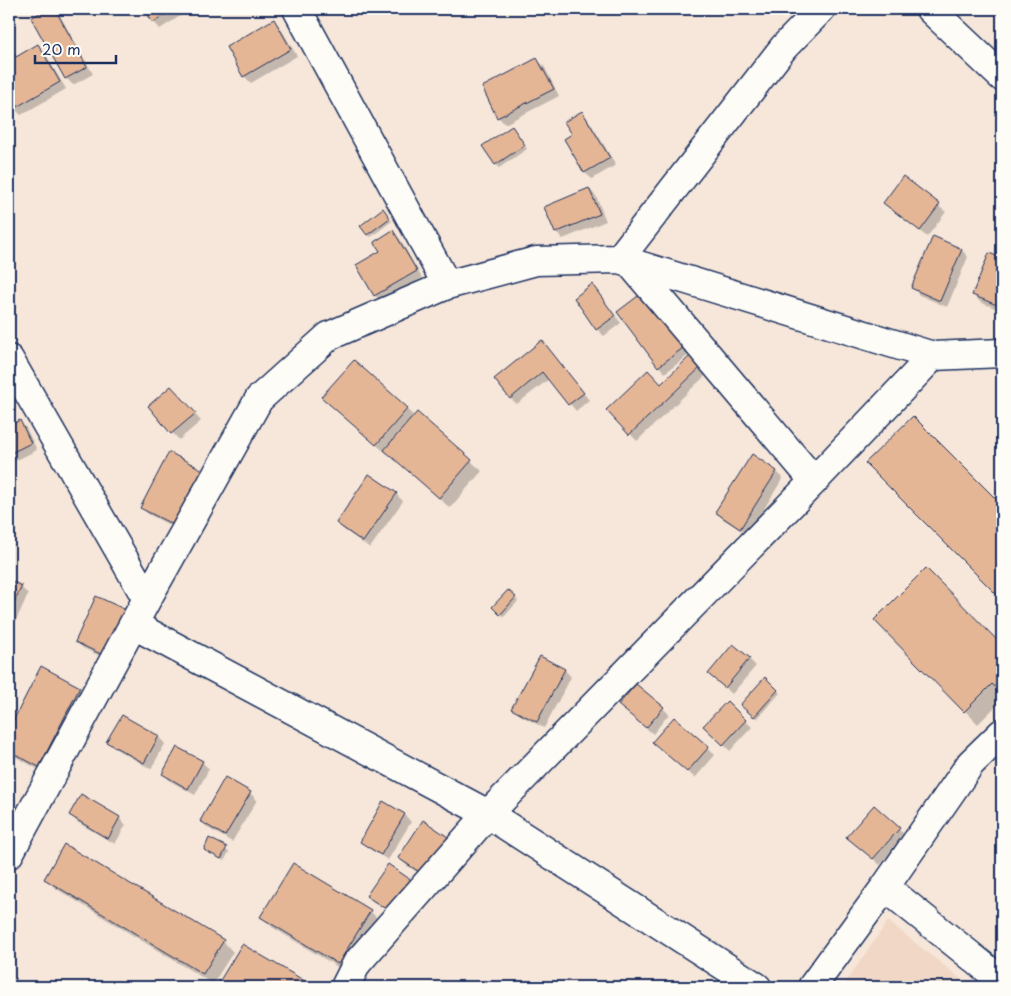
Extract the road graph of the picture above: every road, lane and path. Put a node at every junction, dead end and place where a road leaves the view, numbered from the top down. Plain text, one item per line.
1 (297, 9) edge
2 (821, 9) edge
3 (930, 9) edge
4 (1002, 77) edge
5 (624, 261) junction
6 (447, 285) junction
7 (1002, 353) edge
8 (933, 356) junction
9 (9, 359) edge
10 (18, 396) edge
11 (814, 481) junction
12 (147, 599) junction
13 (134, 626) junction
14 (1002, 733) edge
15 (488, 814) junction
16 (9, 854) edge
17 (885, 887) junction
18 (1002, 981) edge
19 (345, 987) edge
20 (757, 987) edge
21 (812, 987) edge

1 - 6 street
2 - 5 street
3 - 4 street
5 - 6 street
5 - 8 street
5 - 11 street
6 - 12 street
7 - 8 street
8 - 11 street
9 - 10 street
10 - 12 street
11 - 15 street
12 - 13 street
13 - 15 street
13 - 16 street
14 - 17 street
15 - 19 street
15 - 20 street
17 - 18 street
17 - 21 street

